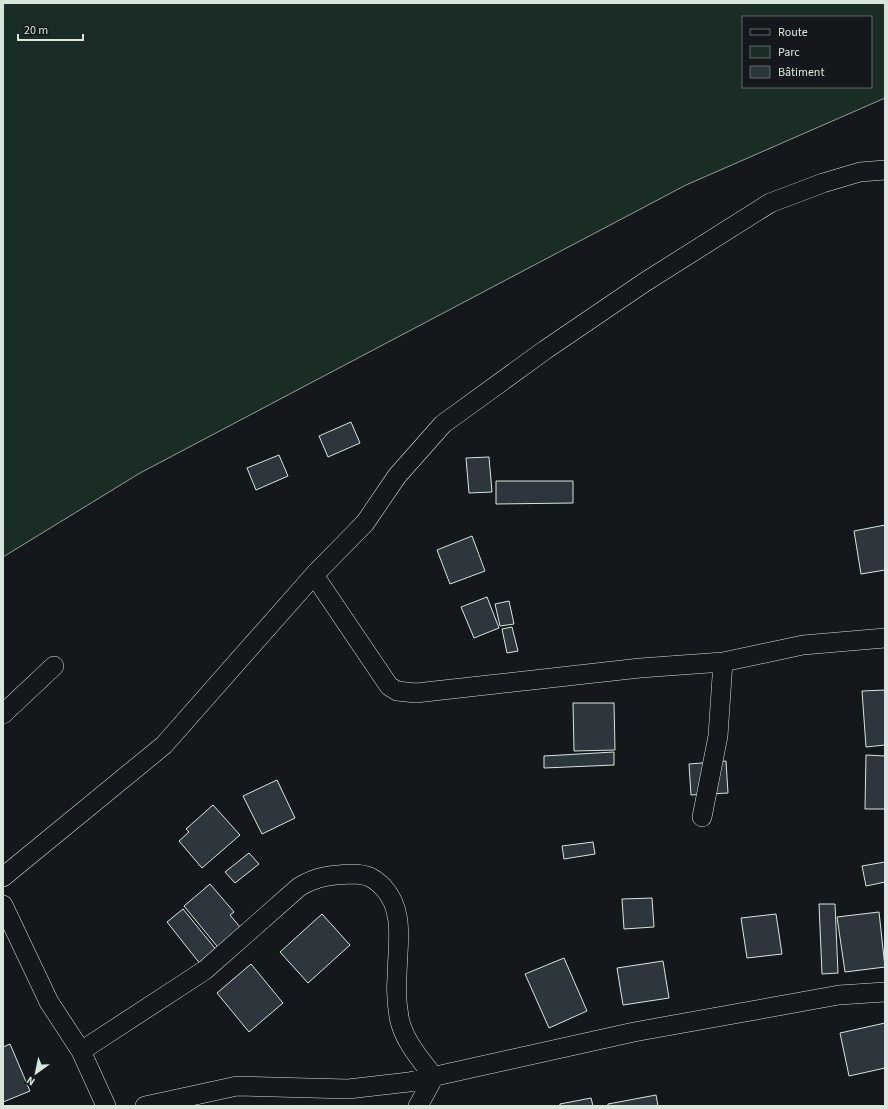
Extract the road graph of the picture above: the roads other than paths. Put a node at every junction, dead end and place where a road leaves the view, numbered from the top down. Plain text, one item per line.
1 (885, 170) edge
2 (314, 575) junction
3 (885, 638) edge
4 (723, 662) junction
5 (54, 666) dead end
6 (3, 714) edge
7 (702, 817) dead end
8 (3, 877) edge
9 (3, 905) edge
10 (885, 992) edge
11 (81, 1051) junction
12 (434, 1077) junction
13 (106, 1106) edge
14 (145, 1106) edge
15 (418, 1106) edge

1 - 2 street
2 - 4 street
2 - 8 street
3 - 4 street
4 - 7 street
5 - 6 street
9 - 11 street
10 - 12 street
11 - 12 street
11 - 13 street
12 - 14 street
12 - 15 street

